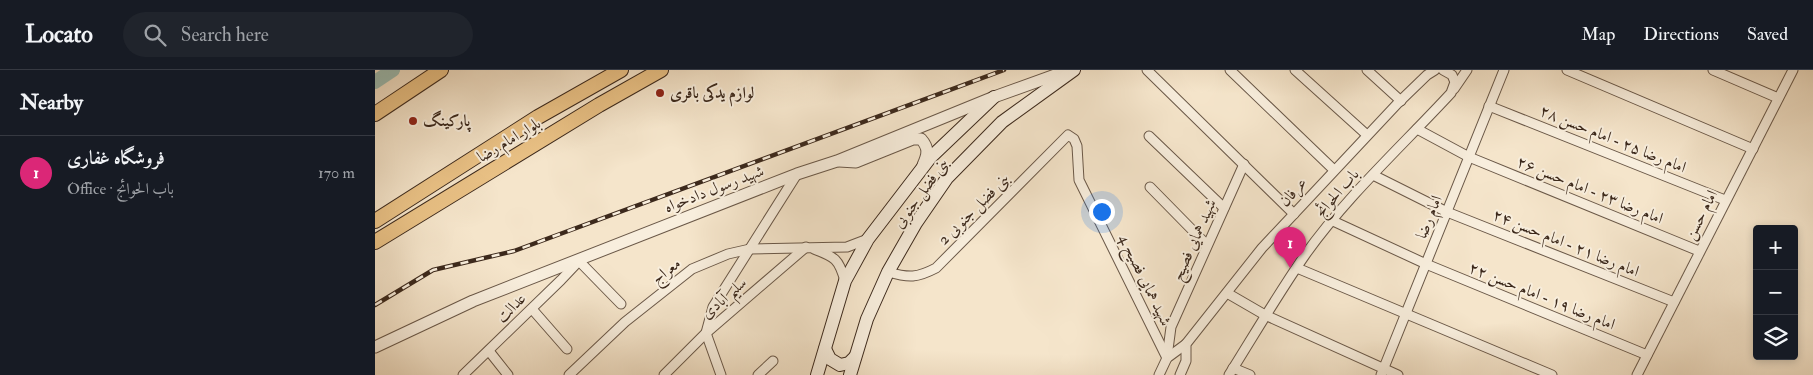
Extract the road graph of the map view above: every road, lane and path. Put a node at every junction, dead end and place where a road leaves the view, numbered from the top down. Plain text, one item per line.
1 (441, 70) edge
2 (621, 70) edge
3 (661, 70) edge
4 (1069, 70) edge
5 (1074, 70) edge
6 (1147, 70) edge
7 (1230, 70) edge
8 (1295, 70) edge
9 (1367, 70) edge
10 (1433, 70) edge
11 (1443, 70) edge
12 (1467, 70) edge
13 (1504, 70) edge
14 (1567, 70) edge
15 (1713, 70) edge
16 (1793, 70) edge
17 (1451, 93) junction
18 (994, 97) junction
19 (1778, 98) junction
20 (1401, 101) junction
21 (1489, 106) junction
22 (375, 114) edge
23 (1417, 129) junction
24 (1068, 135) joint
25 (1367, 135) junction
26 (1149, 136) dead end
27 (1753, 149) junction
28 (1469, 157) junction
29 (837, 161) junction
30 (1245, 164) junction
31 (922, 167) junction
32 (1334, 170) junction
33 (797, 174) junction
34 (1373, 176) junction
35 (1150, 187) dead end
36 (1725, 200) junction
37 (1224, 208) junction
38 (1447, 212) junction
39 (1294, 214) junction
40 (375, 220) edge
41 (1333, 221) junction
42 (868, 239) junction
43 (375, 242) edge
44 (1207, 245) junction
45 (806, 247) junction
46 (750, 249) junction
47 (1699, 251) junction
48 (579, 261) junction
49 (1426, 264) junction
50 (1297, 268) junction
51 (888, 272) junction
52 (845, 281) junction
53 (1227, 293) junction
54 (1674, 302) junction
55 (621, 304) dead end
56 (532, 309) junction
57 (1406, 314) junction
58 (1265, 315) junction
59 (706, 333) junction
60 (1186, 344) junction
61 (375, 347) edge
62 (567, 349) dead end
63 (825, 349) junction
64 (489, 351) junction
65 (1647, 355) junction
66 (855, 357) junction
67 (1167, 358) junction
68 (773, 360) dead end
69 (1231, 372) edge
70 (1382, 372) edge
71 (463, 375) edge
72 (508, 375) edge
73 (569, 375) edge
74 (664, 375) edge
75 (721, 375) edge
76 (758, 375) edge
77 (817, 375) edge
78 (849, 375) edge
79 (1159, 375) edge
80 (1180, 375) edge
81 (1250, 375) edge
82 (1398, 375) edge
83 (1553, 375) edge
84 (1637, 375) edge

1 - 22 main road
2 - 40 main road, بلوار امام رضا
3 - 43 main road, بلوار امام رضا
4 - 18 street, شهید رسول دادخواه
5 - 51 main road, بنی فضل جنوبی
6 - 30 street
7 - 32 street
8 - 25 street
9 - 20 street
10 - 20 street, عرفان
11 - 17 street
12 - 17 street, باب الحوائج
13 - 21 street, امام رضا
14 - 27 street
15 - 19 street
16 - 19 street, امام حسن
17 - 23 street, باب الحوائج
18 - 29 street, شهید رسول دادخواه
18 - 31 main road, بنی فضل جنوبی
19 - 27 street, امام حسن
20 - 25 street, عرفان
21 - 28 street, امام رضا
21 - 36 street, امام رضا ۲۵ - امام حسن ۲۸
23 - 28 street, امام رضا ۲۳ - امام حسن ۲۶
23 - 34 street, باب الحوائج
24 - 51 street, بنی فضل جنوبی 2
24 - 67 street, شهید همایی فصیح 4
25 - 32 street, عرفان
26 - 37 street
27 - 36 street, امام حسن
28 - 38 street, امام رضا
28 - 47 street, امام رضا ۲۳ - امام حسن ۲۶
29 - 31 street
29 - 33 street, شهید رسول دادخواه
30 - 37 street, شهید همایی فصیح
30 - 39 street
31 - 42 main road, بنی فضل جنوبی
32 - 39 street, عرفان
33 - 46 street
33 - 48 street, شهید رسول دادخواه
34 - 38 street, امام رضا ۲۱ - امام حسن ۲۴
34 - 41 street, باب الحوائج
35 - 44 street
36 - 47 street, امام حسن
37 - 44 street, شهید همایی فصیح
38 - 49 street, امام رضا
38 - 54 street, امام رضا ۲۱ - امام حسن ۲۴
39 - 53 street, عرفان
41 - 49 street, امام رضا ۱۹ - امام حسن ۲۲
41 - 50 street, باب الحوائج
42 - 45 street, معراج
42 - 52 main road, بنی فضل جنوبی
44 - 67 street, شهید همایی فصیح
45 - 46 street, معراج
45 - 52 street, معراج
45 - 59 street, سلیم آبادی
46 - 59 street
46 - 73 street, معراج
47 - 54 street, امام حسن
48 - 55 street
48 - 56 street, عدالت
48 - 61 street, شهید رسول دادخواه
49 - 57 street, امام رضا
49 - 65 street, امام رضا ۱۹ - امام حسن ۲۲
50 - 57 street
50 - 58 street, باب الحوائج
51 - 66 main road, بنی فضل جنوبی
52 - 63 main road, بنی فضل جنوبی
53 - 58 street
53 - 60 street, عرفان
54 - 65 street, امام حسن
56 - 62 street
56 - 64 street, عدالت
57 - 70 street, امام رضا
57 - 83 street
58 - 69 street, باب الحوائج
58 - 70 street
59 - 74 street, سلیم آبادی
59 - 75 street
60 - 67 street, عرفان
60 - 80 street
63 - 66 main road
63 - 77 main road, بنی فضل جنوبی
64 - 71 street, عدالت
64 - 72 street
65 - 84 street, امام حسن
66 - 78 main road, بنی فضل جنوبی
67 - 79 street
68 - 76 street
69 - 81 street
70 - 82 street

